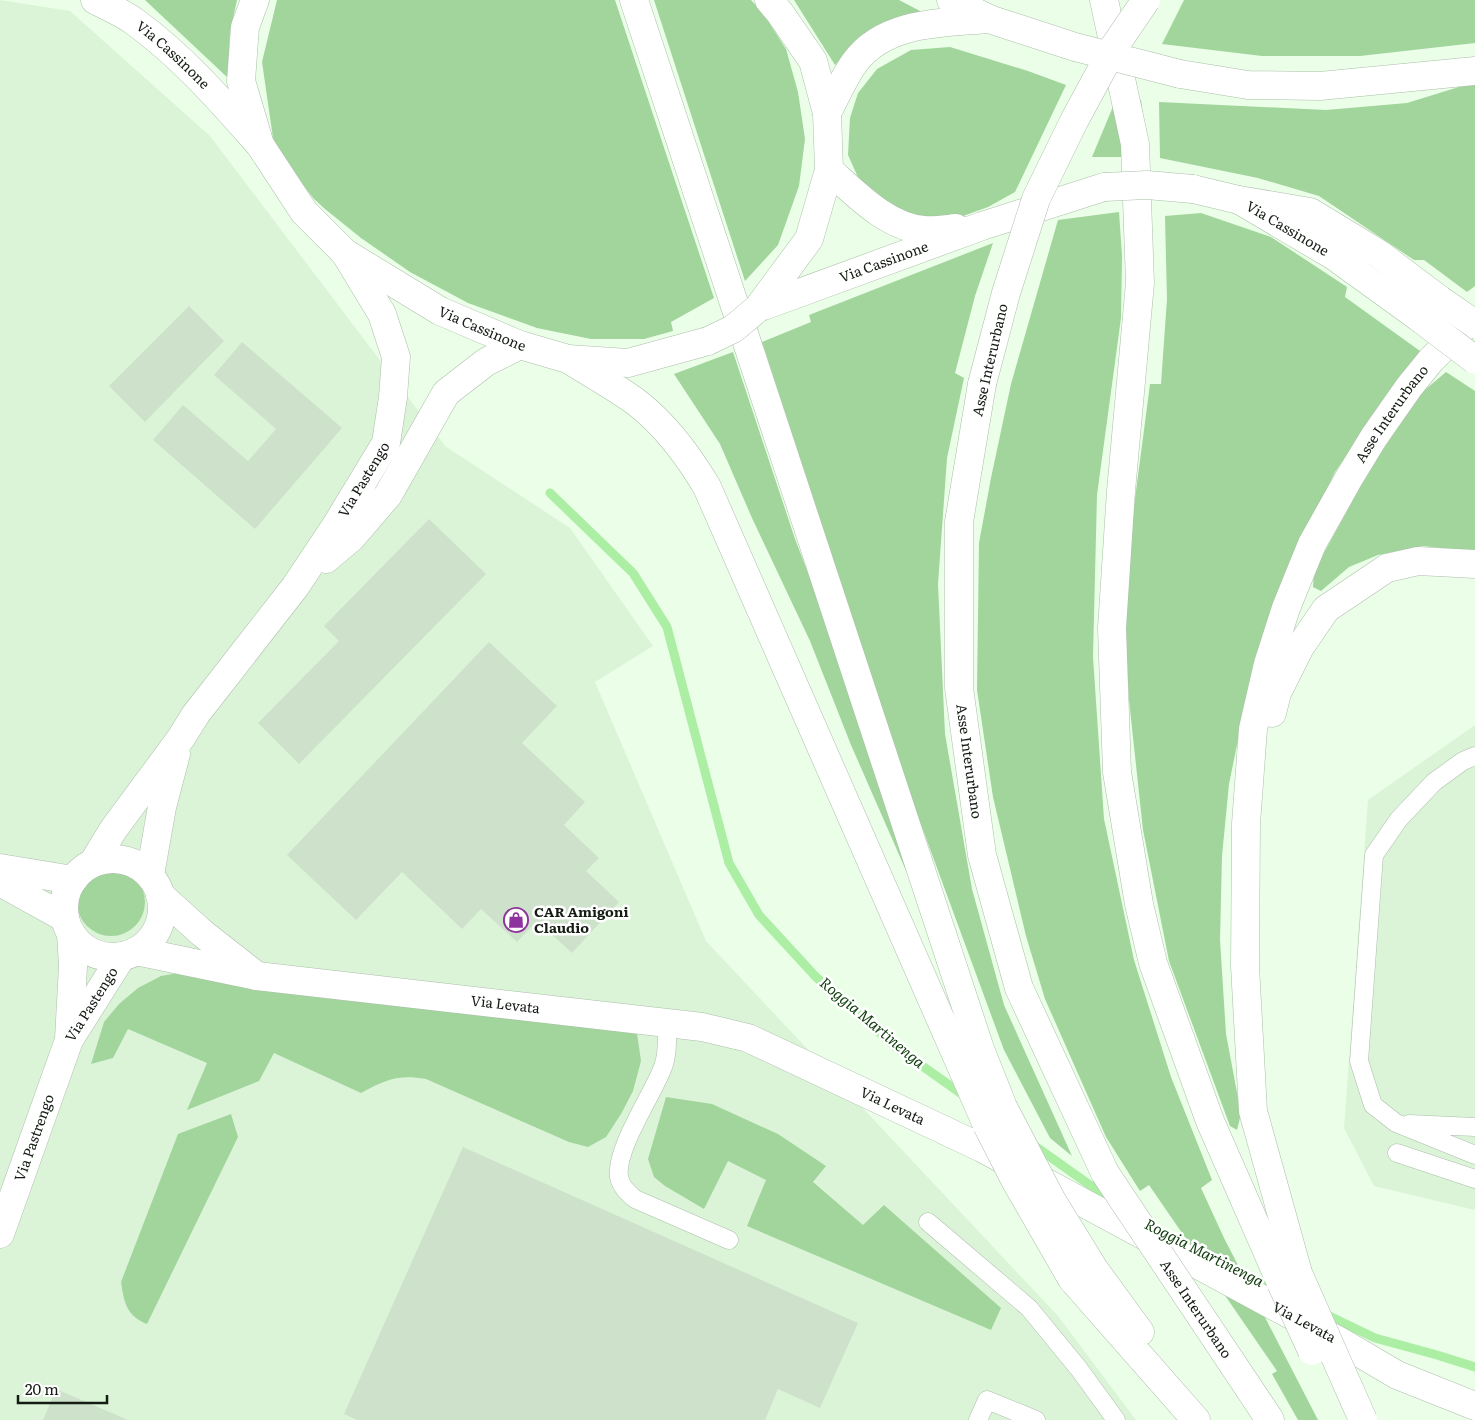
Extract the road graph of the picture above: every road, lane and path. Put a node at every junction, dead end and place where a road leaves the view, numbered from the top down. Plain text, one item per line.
1 (95, 0) edge
2 (255, 0) edge
3 (634, 0) edge
4 (769, 0) edge
5 (951, 0) edge
6 (1104, 0) edge
7 (1146, 0) edge
8 (989, 19) junction
9 (1475, 71) edge
10 (827, 113) junction
11 (260, 145) junction
12 (829, 170) junction
13 (1239, 200) junction
14 (982, 226) junction
15 (345, 253) junction
16 (758, 308) junction
17 (1475, 316) edge
18 (1475, 324) edge
19 (520, 345) junction
20 (568, 359) junction
21 (1475, 360) edge
22 (1475, 564) edge
23 (295, 587) junction
24 (181, 738) junction
25 (1475, 756) edge
26 (1246, 824) junction
27 (93, 863) junction
28 (0, 868) edge
29 (73, 880) junction
30 (0, 882) edge
31 (155, 885) junction
32 (68, 926) junction
33 (129, 953) junction
34 (257, 976) junction
35 (667, 1024) junction
36 (69, 1040) junction
37 (995, 1116) junction
38 (1396, 1123) junction
39 (1475, 1128) edge
40 (1397, 1153) dead end
41 (1475, 1156) edge
42 (1475, 1178) edge
43 (928, 1222) dead end
44 (0, 1234) edge
45 (728, 1240) dead end
46 (1083, 1274) junction
47 (1290, 1278) junction
48 (1475, 1406) edge
49 (978, 1420) edge
50 (1036, 1420) edge
51 (1116, 1420) edge
52 (1196, 1420) edge
53 (1204, 1420) edge
54 (1270, 1420) edge
55 (1344, 1420) edge
56 (1363, 1420) edge

1 - 11 main road, Via Cassinone
2 - 11 main road, Via Cassinone
3 - 37 main road
4 - 10 main road, Via Cassinone
5 - 8 main road
6 - 47 main road
7 - 54 main road, Asse Interurbano, bridge
8 - 9 main road, bridge
8 - 10 main road
10 - 12 main road, Via Cassinone
11 - 15 main road, Via Cassinone
12 - 14 main road, Via Cassinone
12 - 16 main road, Via Cassinone
13 - 14 main road, Via Cassinone, bridge
13 - 18 main road, bridge
13 - 21 main road, Via Cassinone, bridge
14 - 16 main road, Via Cassinone
15 - 19 main road, Via Cassinone
15 - 23 main road, Via Pastengo
16 - 20 main road, Via Cassinone, bridge
17 - 26 main road, Asse Interurbano
19 - 20 main road, Via Cassinone
19 - 23 main road, Via Pastengo
20 - 37 main road
22 - 26 main road
23 - 24 main road, Via Pastengo
24 - 27 main road, Via Pastengo
24 - 31 main road, Via Pastengo
25 - 38 lane
26 - 47 main road, Asse Interurbano
27 - 29 main road
27 - 31 main road
28 - 29 main road
29 - 32 main road
30 - 32 main road
31 - 33 main road
31 - 34 main road
32 - 33 main road
32 - 36 main road, Via Pastengo
33 - 34 main road, Via Levata
33 - 36 main road, Via Pastengo
34 - 35 main road, Via Levata
35 - 45 lane
35 - 48 main road, Via Levata
36 - 44 main road, Via Pastrengo
37 - 46 main road, bridge
38 - 39 lane
38 - 41 lane
40 - 42 lane
43 - 51 lane
46 - 52 main road
46 - 53 main road
47 - 55 main road, bridge
47 - 56 main road, Asse Interurbano, bridge
49 - 50 lane

